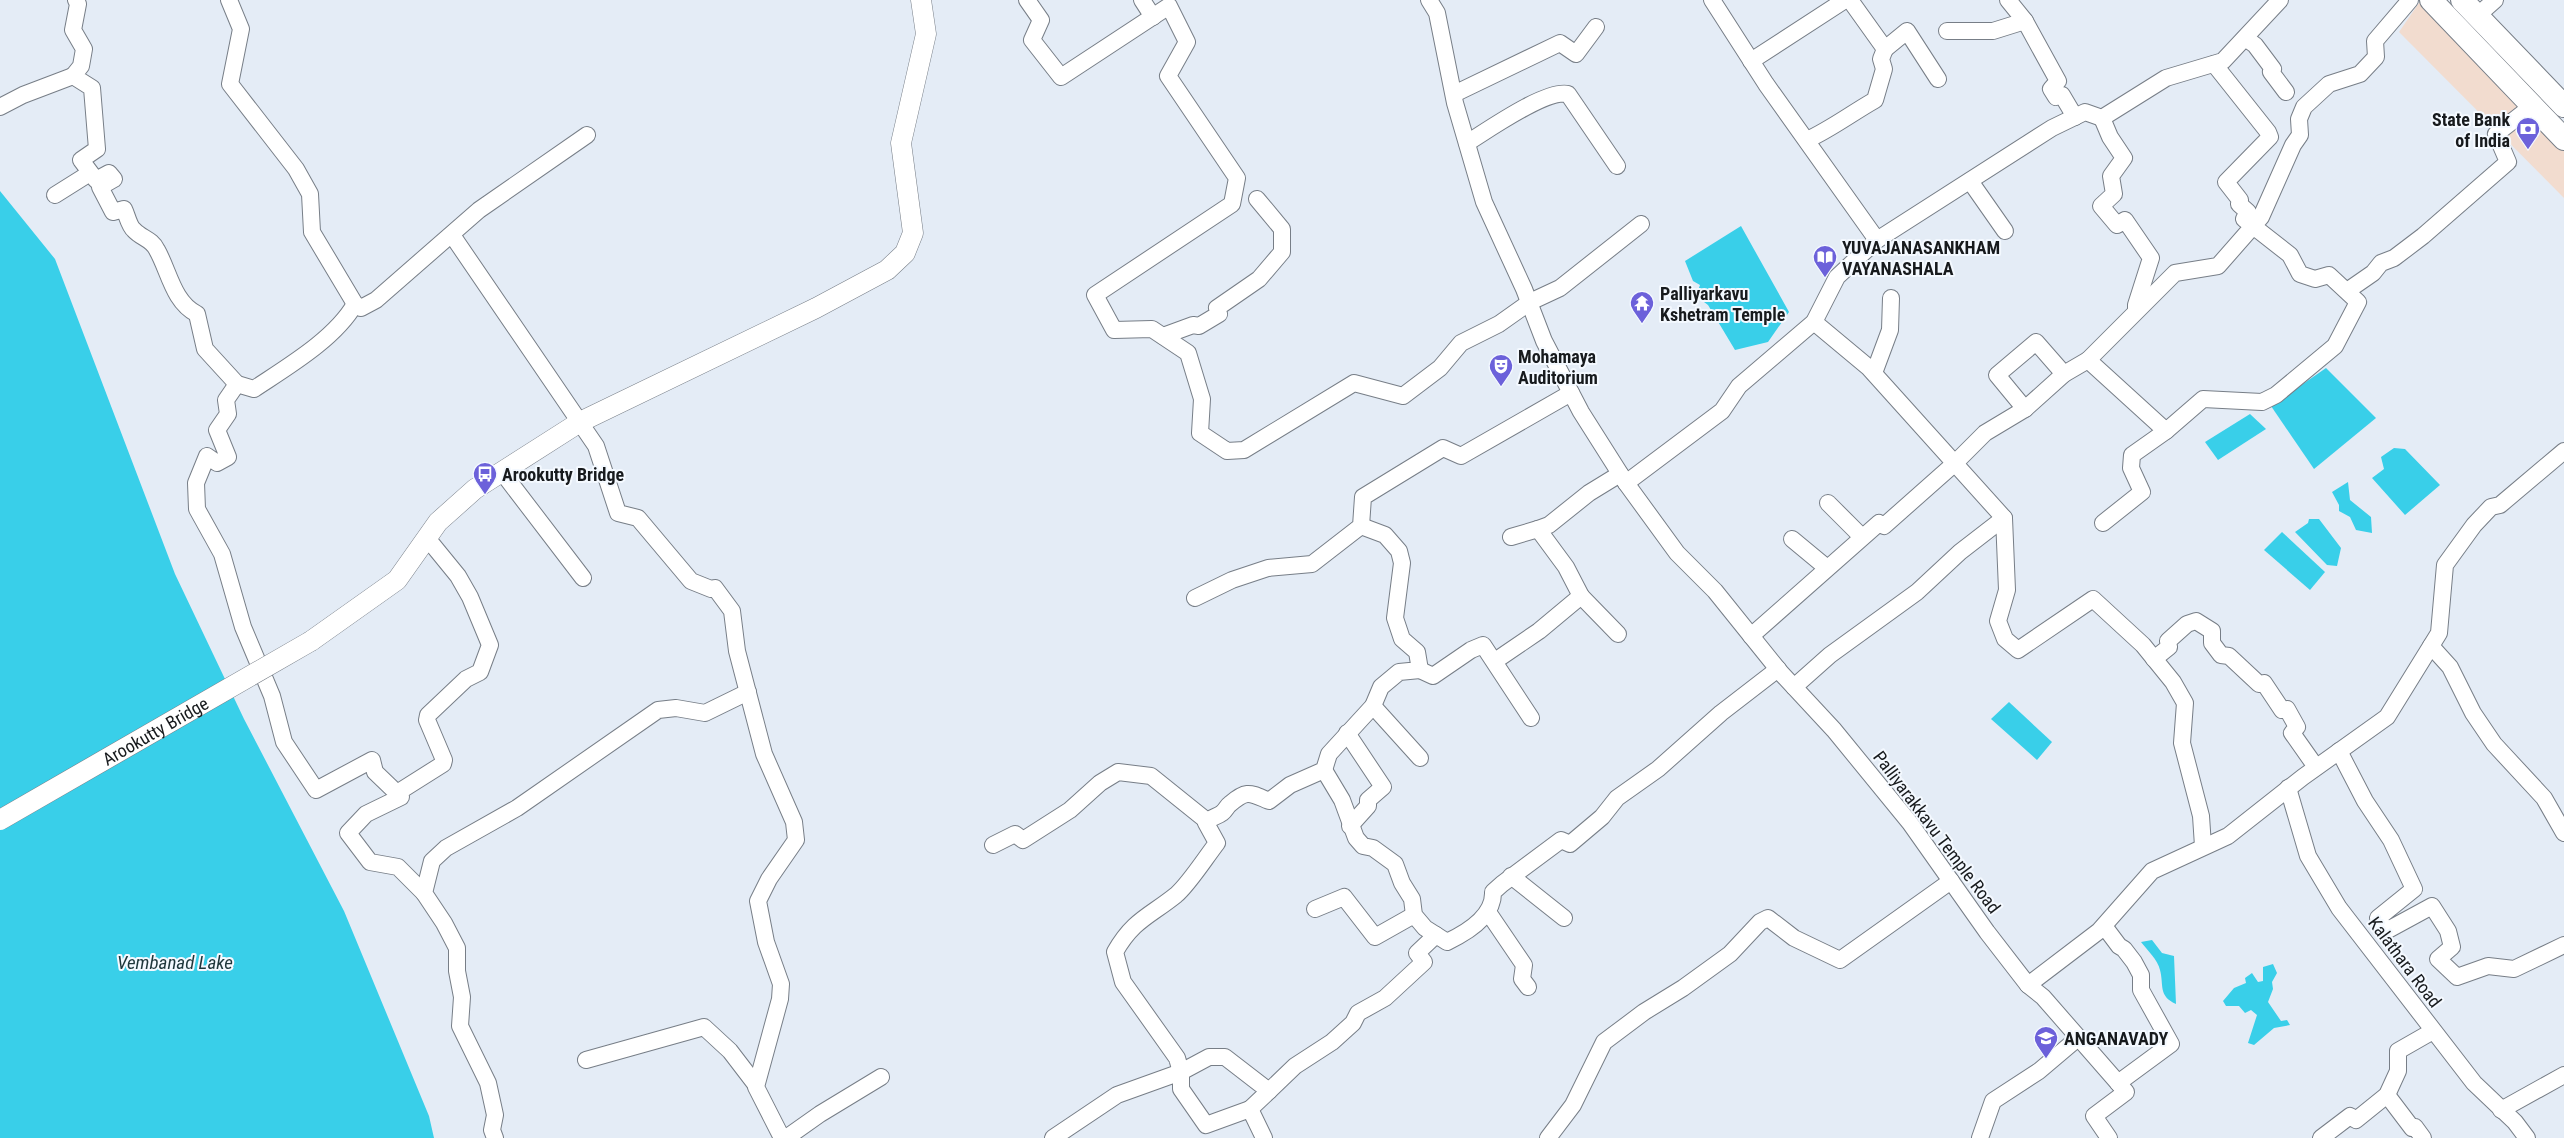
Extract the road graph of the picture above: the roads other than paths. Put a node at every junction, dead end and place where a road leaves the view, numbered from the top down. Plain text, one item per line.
1 (76, 0) edge
2 (229, 0) edge
3 (921, 0) edge
4 (1027, 0) edge
5 (1142, 0) edge
6 (1429, 0) edge
7 (1712, 0) edge
8 (1845, 0) edge
9 (1850, 0) edge
10 (2008, 0) edge
11 (2280, 0) edge
12 (2410, 0) edge
13 (2431, 0) edge
14 (2495, 0) edge
15 (2470, 8) edge
16 (1152, 17) junction
17 (2025, 21) junction
18 (1596, 27) dead end
19 (1947, 32) dead end
20 (2245, 38) junction
21 (1885, 49) junction
22 (1751, 61) junction
23 (2214, 64) junction
24 (73, 76) junction
25 (1938, 80) dead end
26 (2286, 92) dead end
27 (1454, 94) junction
28 (2532, 106) junction
29 (2564, 106) edge
30 (0, 108) edge
31 (2075, 117) junction
32 (2102, 118) junction
33 (587, 135) dead end
34 (2564, 139) edge
35 (1808, 140) junction
36 (1467, 143) junction
37 (1616, 166) dead end
38 (90, 173) junction
39 (1970, 180) junction
40 (55, 195) dead end
41 (1257, 199) dead end
42 (1642, 224) dead end
43 (2252, 227) junction
44 (2005, 231) dead end
45 (452, 235) junction
46 (1877, 240) junction
47 (2347, 291) junction
48 (1892, 298) dead end
49 (1530, 302) junction
50 (355, 304) junction
51 (2136, 311) junction
52 (1814, 322) junction
53 (1163, 336) junction
54 (2088, 360) junction
55 (1874, 373) junction
56 (2064, 374) junction
57 (237, 384) junction
58 (1571, 393) junction
59 (2024, 409) junction
60 (580, 422) junction
61 (2166, 431) junction
62 (2564, 451) edge
63 (1954, 464) junction
64 (502, 472) junction
65 (1623, 479) junction
66 (1828, 503) dead end
67 (2004, 518) junction
68 (2103, 523) dead end
69 (1362, 526) junction
70 (1538, 529) junction
71 (1511, 537) dead end
72 (427, 538) junction
73 (1862, 538) junction
74 (1792, 539) dead end
75 (1827, 568) junction
76 (583, 578) dead end
77 (1581, 596) junction
78 (1195, 598) dead end
79 (1618, 634) dead end
80 (1751, 636) junction
81 (2431, 646) junction
82 (2154, 659) junction
83 (1495, 661) junction
84 (1778, 669) junction
85 (1420, 670) junction
86 (1794, 687) junction
87 (748, 692) junction
88 (1373, 706) junction
89 (1531, 718) dead end
90 (1347, 734) junction
91 (2339, 751) junction
92 (1420, 758) dead end
93 (2316, 768) junction
94 (1324, 770) junction
95 (2288, 788) junction
96 (397, 793) junction
97 (0, 820) edge
98 (1208, 821) junction
99 (1350, 826) junction
100 (2564, 832) edge
101 (994, 845) dead end
102 (2203, 846) junction
103 (1511, 876) junction
104 (1951, 881) junction
105 (424, 893) junction
106 (1315, 909) dead end
107 (1488, 912) junction
108 (1414, 915) junction
109 (1564, 918) dead end
110 (2104, 926) junction
111 (1436, 935) junction
112 (2564, 944) edge
113 (2028, 985) junction
114 (1528, 987) dead end
115 (2433, 1031) junction
116 (2078, 1038) junction
117 (586, 1060) dead end
118 (1181, 1072) junction
119 (2564, 1075) edge
120 (881, 1078) dead end
121 (2118, 1083) junction
122 (756, 1085) junction
123 (1269, 1090) junction
124 (2387, 1095) junction
125 (1250, 1109) junction
126 (2500, 1110) junction
127 (495, 1138) edge
128 (782, 1138) edge
129 (786, 1138) edge
130 (1052, 1138) edge
131 (1264, 1138) edge
132 (1548, 1138) edge
133 (1980, 1138) edge
134 (2109, 1138) edge
135 (2321, 1138) edge
136 (2424, 1138) edge
137 (2527, 1138) edge

1 - 24 street
2 - 50 street
3 - 60 main road, Arookutty Bridge
4 - 16 street
5 - 16 street
6 - 27 street, Palliyarakkavu Temple Road
7 - 22 street
8 - 22 street
9 - 21 street
10 - 17 street
11 - 20 street
12 - 43 street
13 - 28 highway
14 - 15 street
15 - 29 highway
16 - 53 street
17 - 19 street
17 - 31 street
18 - 27 street
20 - 23 street
20 - 26 street
21 - 25 street
21 - 35 street
22 - 35 street
23 - 32 street
23 - 43 street
24 - 30 street
24 - 38 street
27 - 36 street, Palliyarakkavu Temple Road
28 - 34 highway
28 - 47 street
31 - 32 street
31 - 39 street
32 - 51 street
33 - 45 street
35 - 46 street
36 - 37 street
36 - 49 street, Palliyarakkavu Temple Road
38 - 40 street
38 - 57 street
39 - 44 street
39 - 46 street
41 - 53 street
42 - 49 street
43 - 47 street
43 - 51 street
45 - 50 street
45 - 60 street
46 - 52 street
47 - 61 street
48 - 55 street
49 - 53 street
49 - 58 street, Palliyarakkavu Temple Road
50 - 57 street
51 - 54 street
52 - 55 street
52 - 65 street
54 - 56 street
54 - 61 street
55 - 63 street
56 - 59 street
56 - 59 street
57 - 96 street
58 - 65 street, Palliyarakkavu Temple Road
58 - 69 street
59 - 63 street
60 - 64 main road, Arookutty Bridge
60 - 87 street
61 - 68 street
62 - 81 street
63 - 67 street
63 - 73 street
64 - 72 main road, Arookutty Bridge
64 - 76 street
65 - 70 street
65 - 80 street, Palliyarakkavu Temple Road
66 - 73 street
67 - 82 street
67 - 86 street
69 - 78 street
69 - 85 street
70 - 71 street
70 - 77 street
72 - 96 street
72 - 97 main road, Arookutty Bridge, bridge
73 - 75 street
74 - 75 street
75 - 80 street
77 - 79 street
77 - 83 street
80 - 84 street, Palliyarakkavu Temple Road
81 - 91 street
81 - 100 street
82 - 93 street
82 - 102 street
83 - 85 street
83 - 89 street
84 - 86 street, Palliyarakkavu Temple Road
84 - 103 street
85 - 88 street
86 - 104 street, Palliyarakkavu Temple Road
87 - 105 street
87 - 122 street
88 - 90 street
88 - 92 street
90 - 94 street
90 - 99 street
91 - 93 street
91 - 112 street
93 - 95 street
94 - 98 street
94 - 99 street
95 - 102 street
95 - 115 street, Kalathara Road
96 - 105 street
98 - 101 street
98 - 118 street
99 - 108 street
102 - 110 street
103 - 107 street
103 - 109 street
104 - 113 street, Palliyarakkavu Temple Road
104 - 132 street
105 - 127 street
106 - 108 street
107 - 111 street
107 - 114 street
108 - 111 street
110 - 113 street
110 - 121 street
111 - 123 street
113 - 116 street, Palliyarakkavu Temple Road
115 - 124 street
115 - 126 street, Kalathara Road
116 - 121 street, Palliyarakkavu Temple Road
116 - 133 street
117 - 122 street
118 - 123 street
118 - 125 street
118 - 130 street
119 - 126 street
120 - 129 street
121 - 134 street
122 - 128 street
123 - 125 street
124 - 135 street
124 - 136 street
125 - 131 street
126 - 137 street, Kalathara Road

